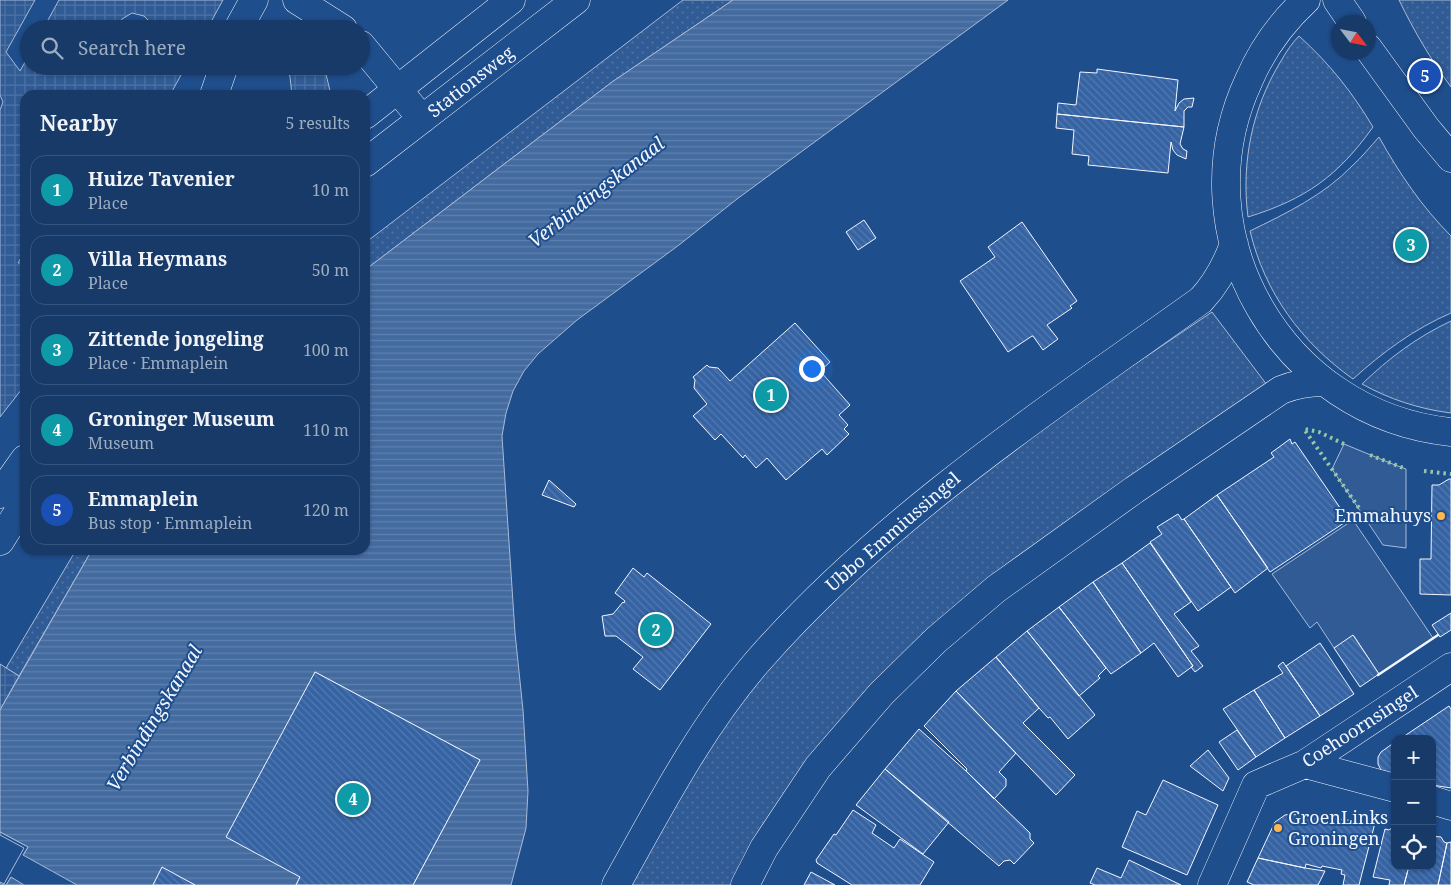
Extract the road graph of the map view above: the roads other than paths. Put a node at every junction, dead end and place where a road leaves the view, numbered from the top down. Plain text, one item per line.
1 (254, 0) edge
2 (297, 0) edge
3 (511, 0) edge
4 (576, 0) edge
5 (1306, 0) edge
6 (1337, 0) edge
7 (1347, 15) edge
8 (243, 20) edge
9 (329, 20) edge
10 (370, 56) edge
11 (1376, 59) edge
12 (221, 75) edge
13 (398, 89) junction
14 (216, 90) edge
15 (370, 110) edge
16 (422, 119) junction
17 (1451, 158) edge
18 (370, 159) edge
19 (1234, 244) junction
20 (1324, 382) junction
21 (1451, 432) edge
22 (20, 466) edge
23 (0, 494) edge
24 (20, 509) edge
25 (0, 541) edge
26 (1451, 667) edge
27 (1305, 764) junction
28 (1391, 787) edge
29 (1436, 801) edge
30 (1451, 806) edge
31 (616, 885) edge
32 (745, 885) edge
33 (1212, 885) edge

1 - 8 street
2 - 9 street
3 - 13 street
4 - 16 street, Stationsweg
5 - 19 street
6 - 7 street
10 - 13 street
11 - 17 street
12 - 14 street
13 - 15 street
13 - 16 street
16 - 18 street, Stationsweg
19 - 20 street
19 - 31 street, Ubbo Emmiussingel
20 - 21 street
20 - 32 street
22 - 23 street
24 - 25 street
26 - 27 street, Coehoornsingel
27 - 28 street
27 - 33 street, Coehoornsingel
29 - 30 street

